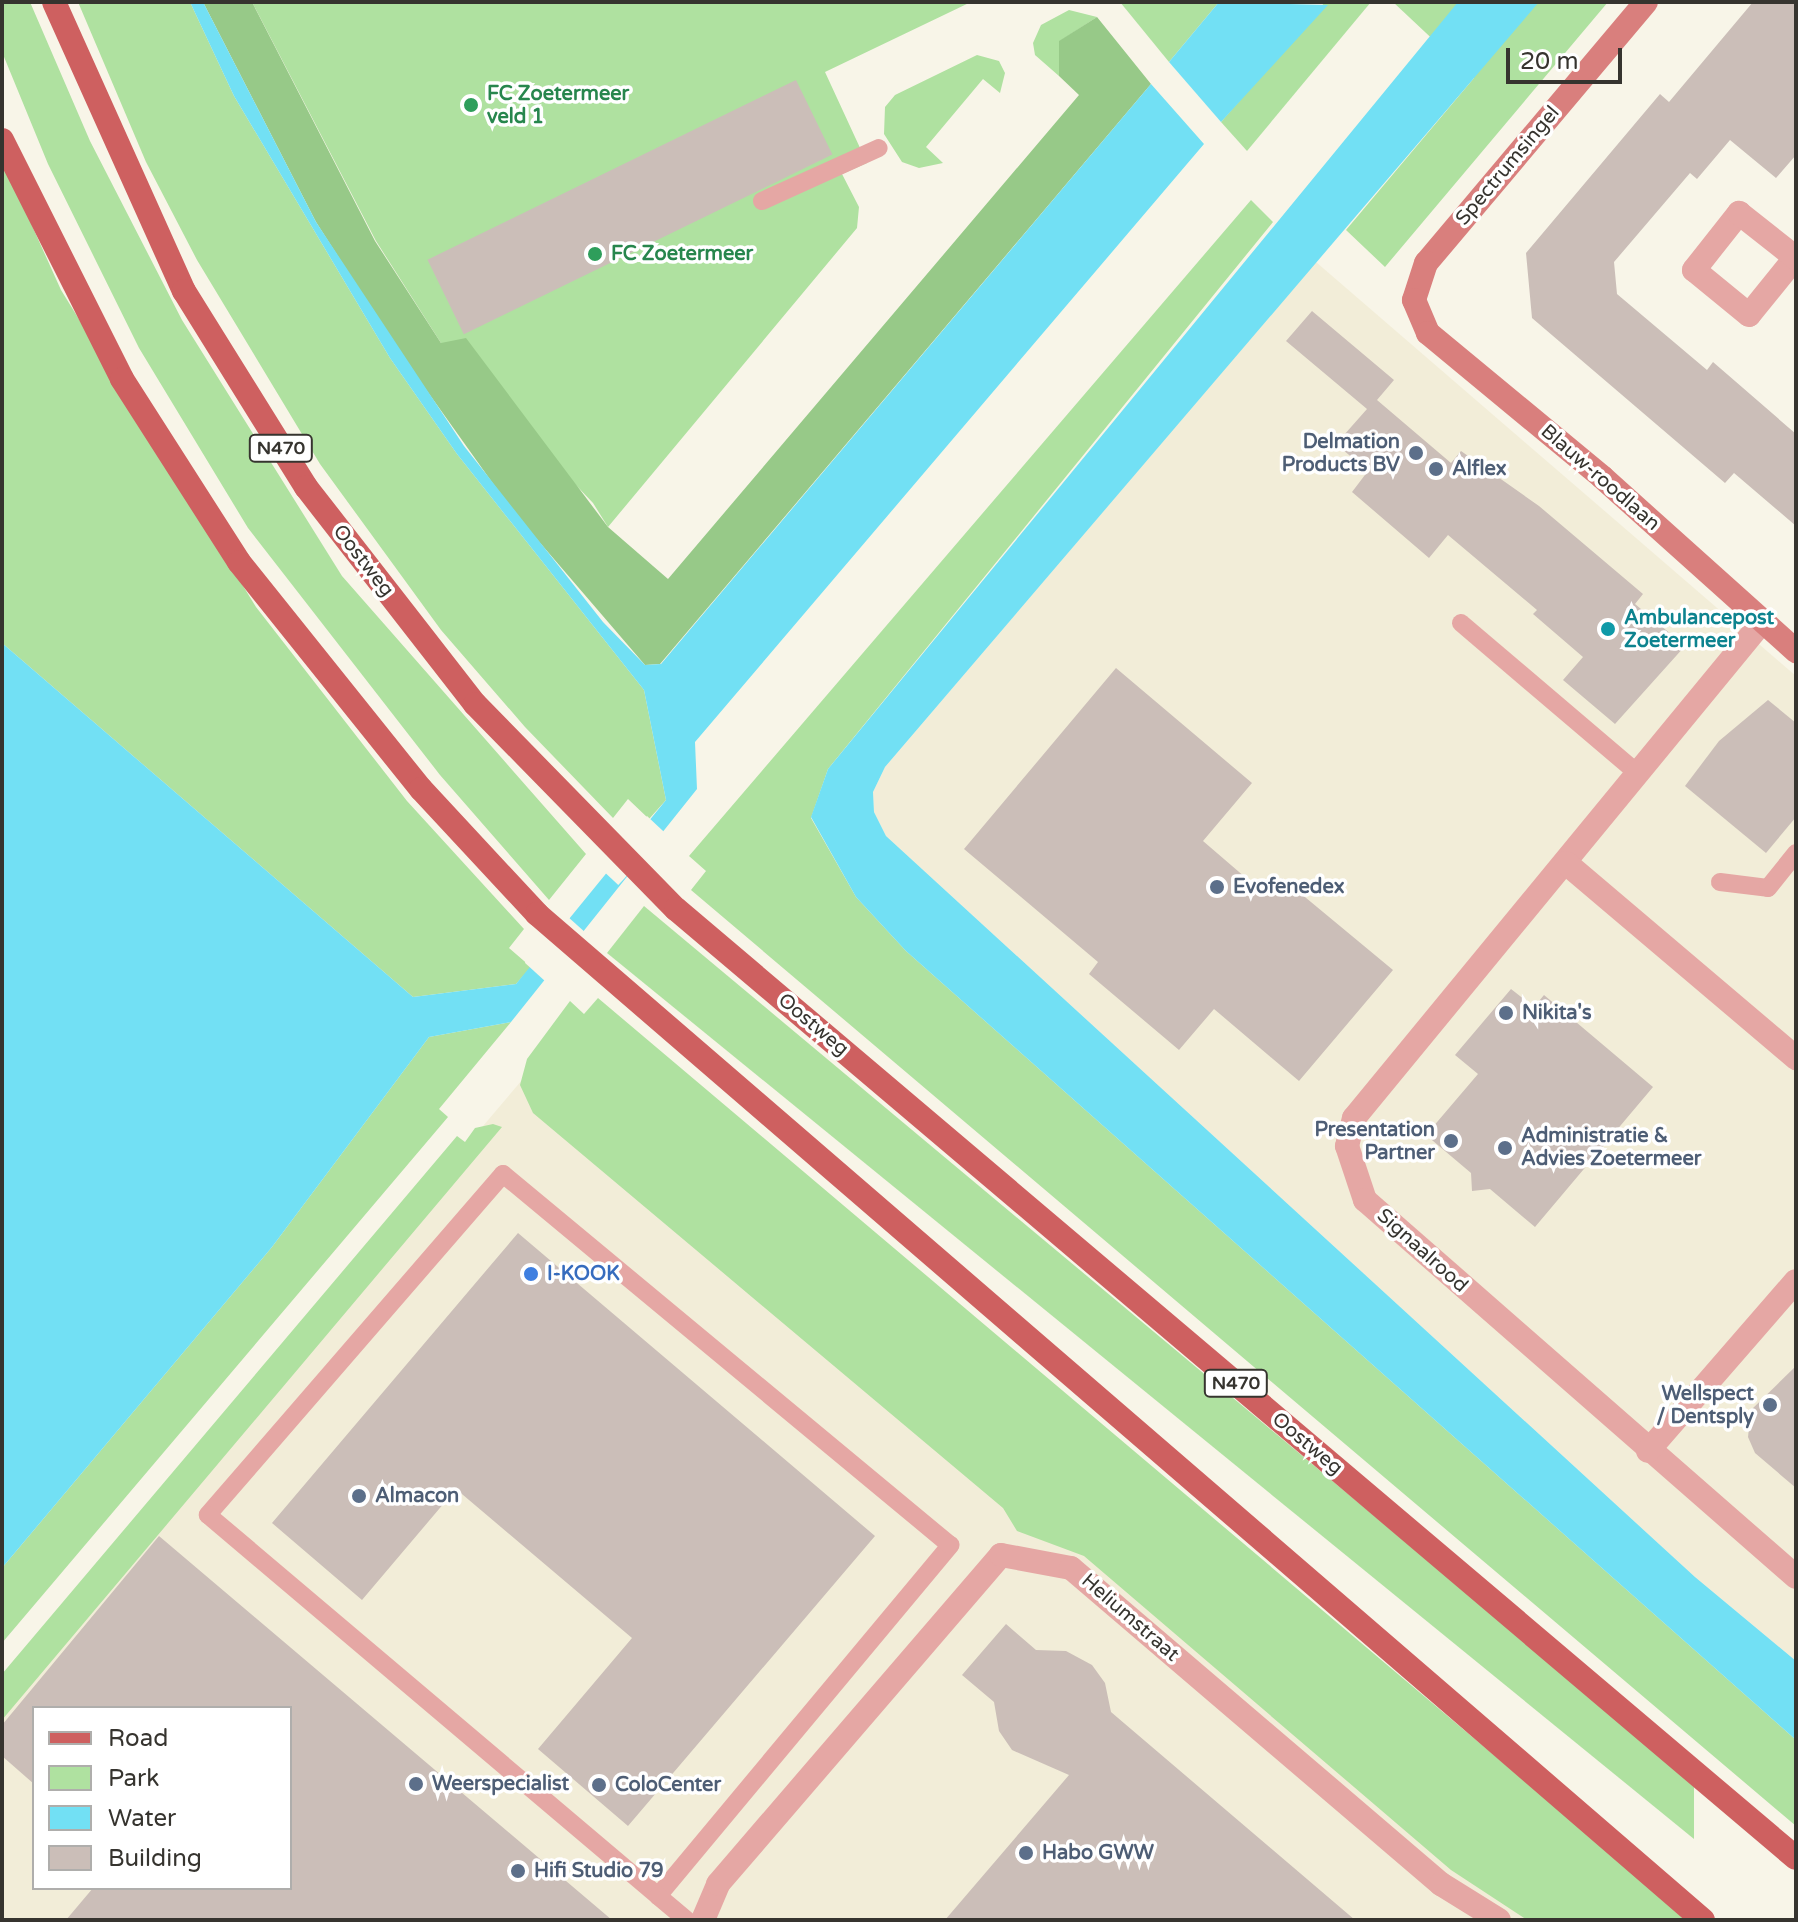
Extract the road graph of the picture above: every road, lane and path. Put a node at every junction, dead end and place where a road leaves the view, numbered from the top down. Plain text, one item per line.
1 (54, 2) edge
2 (1646, 2) edge
3 (2, 140) edge
4 (879, 148) dead end
5 (762, 201) dead end
6 (1414, 300) joint
7 (1762, 622) junction
8 (1461, 623) dead end
9 (1796, 651) edge
10 (1637, 773) junction
11 (1796, 853) edge
12 (1566, 863) junction
13 (1720, 882) dead end
14 (1796, 1058) edge
15 (1796, 1281) edge
16 (1648, 1451) junction
17 (1796, 1577) edge
18 (1796, 1858) edge
19 (658, 1896) junction
20 (687, 1920) edge
21 (703, 1920) edge
22 (1499, 1920) edge
23 (1703, 1920) edge

1 - 18 main road, Oostweg / N470
2 - 6 street, Spectrumsingel
3 - 23 main road
4 - 5 lane
6 - 7 street, Blauw-roodlaan
7 - 9 street, Blauw-roodlaan
7 - 10 street, Signaalrood
8 - 10 lane
10 - 12 street, Signaalrood
11 - 13 lane
12 - 14 street
12 - 16 street, Signaalrood
15 - 16 street
16 - 17 street, Signaalrood
19 - 19 lane
19 - 20 lane
21 - 22 street, Heliumstraat

